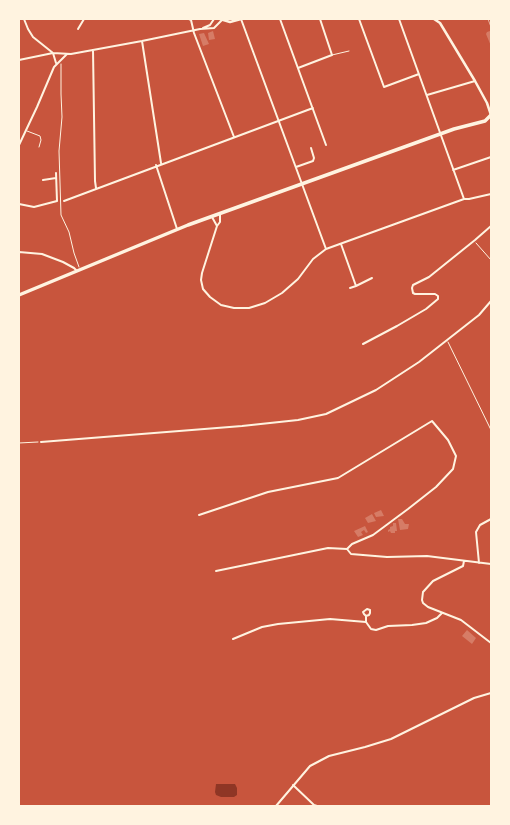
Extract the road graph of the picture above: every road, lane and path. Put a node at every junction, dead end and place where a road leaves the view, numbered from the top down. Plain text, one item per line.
1 (24, 19) edge
2 (84, 19) edge
3 (189, 19) edge
4 (214, 19) edge
5 (241, 19) edge
6 (280, 19) edge
7 (320, 19) edge
8 (359, 19) edge
9 (399, 19) edge
10 (434, 19) edge
11 (221, 20) edge
12 (78, 29) dead end
13 (200, 29) junction
14 (194, 30) junction
15 (142, 42) junction
16 (93, 50) junction
17 (349, 51) dead end
18 (53, 53) junction
19 (67, 54) junction
20 (332, 56) junction
21 (61, 59) junction
22 (19, 60) edge
23 (56, 64) junction
24 (298, 68) junction
25 (419, 74) junction
26 (475, 81) junction
27 (427, 95) junction
28 (313, 108) junction
29 (491, 115) edge
30 (278, 121) junction
31 (26, 130) junction
32 (441, 134) junction
33 (234, 137) junction
34 (326, 145) dead end
35 (19, 146) edge
36 (39, 147) dead end
37 (311, 148) dead end
38 (491, 157) edge
39 (161, 163) junction
40 (156, 165) junction
41 (296, 167) junction
42 (453, 170) junction
43 (56, 173) dead end
44 (56, 178) junction
45 (43, 180) dead end
46 (301, 184) junction
47 (96, 188) junction
48 (491, 194) edge
49 (464, 199) junction
50 (64, 201) dead end
51 (19, 204) edge
52 (220, 213) junction
53 (212, 216) junction
54 (217, 226) junction
55 (491, 226) edge
56 (177, 229) junction
57 (475, 240) junction
58 (341, 244) junction
59 (326, 249) junction
60 (19, 253) edge
61 (491, 260) edge
62 (19, 270) edge
63 (78, 270) junction
64 (372, 278) dead end
65 (356, 286) junction
66 (350, 288) dead end
67 (19, 295) edge
68 (491, 301) edge
69 (447, 340) junction
70 (363, 344) dead end
71 (491, 430) edge
72 (41, 442) joint
73 (19, 443) edge
74 (199, 515) dead end
75 (491, 519) edge
76 (347, 549) junction
77 (464, 561) junction
78 (479, 563) junction
79 (491, 564) edge
80 (216, 572) dead end
81 (442, 613) junction
82 (366, 616) dead end
83 (366, 622) junction
84 (233, 639) dead end
85 (491, 643) edge
86 (491, 693) edge
87 (293, 785) junction
88 (276, 806) edge
89 (314, 806) edge

1 - 18 street
2 - 12 street
3 - 14 street
4 - 13 street
5 - 11 street
5 - 30 street
6 - 24 street
7 - 20 street
8 - 25 street
9 - 25 street
10 - 26 street
11 - 13 street
13 - 14 street
14 - 15 street
14 - 33 street
15 - 16 street
15 - 39 street
16 - 19 street
16 - 47 street
17 - 20 lane
18 - 19 street
18 - 22 street
18 - 23 street
19 - 21 street
20 - 24 street
21 - 23 street
21 - 63 path
23 - 31 street
24 - 28 street
25 - 27 street
26 - 27 street
26 - 29 street
27 - 32 street
28 - 30 street
28 - 34 street
29 - 32 main road
30 - 33 street
30 - 41 street
31 - 35 street
31 - 36 lane
32 - 42 street
32 - 46 main road
33 - 39 street
37 - 41 street
38 - 42 street
39 - 40 street
40 - 47 street
40 - 56 street
41 - 46 street
42 - 49 street
43 - 44 street
44 - 45 street
44 - 51 street
46 - 52 main road
46 - 59 street
47 - 50 street
48 - 49 street
49 - 58 street
52 - 53 main road
52 - 54 street
53 - 54 street
53 - 56 main road
54 - 59 street
55 - 57 street
56 - 63 main road
57 - 61 path
57 - 70 street
58 - 59 street
58 - 65 street
60 - 62 street
60 - 63 street
63 - 67 main road
64 - 65 street
65 - 66 street
68 - 69 street
69 - 71 path
69 - 72 street
72 - 73 path
74 - 76 street
75 - 78 street
76 - 77 street
76 - 80 street
77 - 78 street
77 - 81 street
78 - 79 street
81 - 83 street
81 - 85 street
82 - 83 street
83 - 84 street
86 - 87 street
87 - 88 street
87 - 89 street

